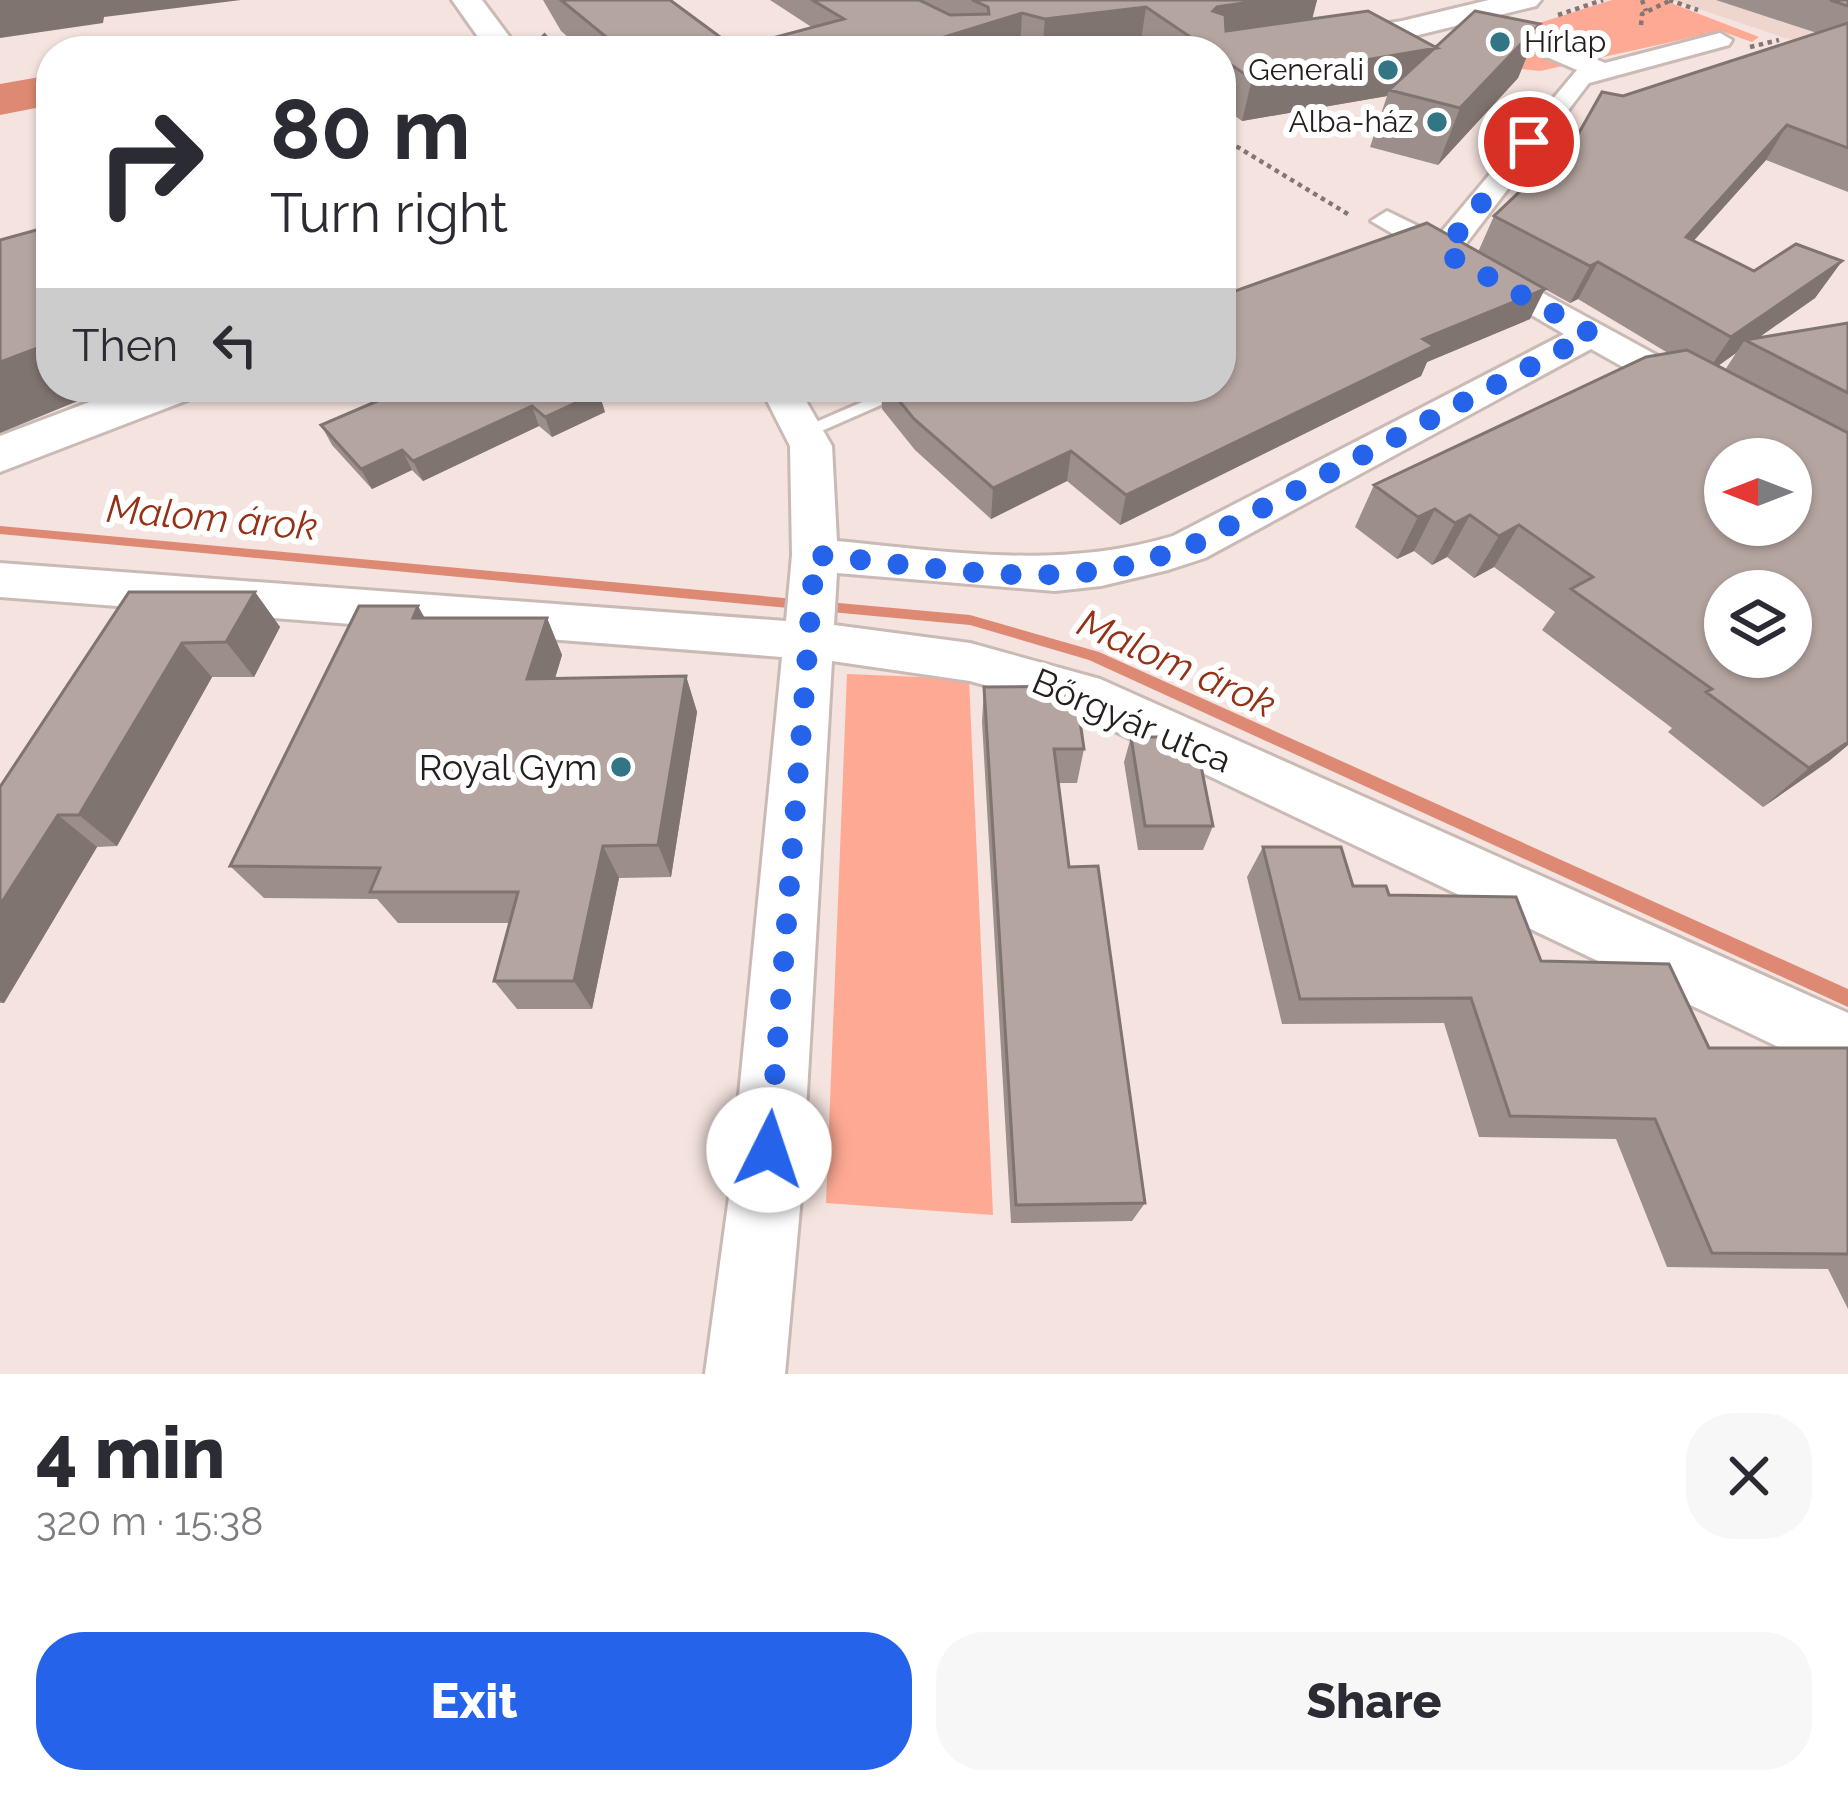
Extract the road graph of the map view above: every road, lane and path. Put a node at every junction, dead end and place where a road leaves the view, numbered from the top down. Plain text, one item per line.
1 (467, 0) edge
2 (1526, 0) edge
3 (1642, 0) edge
4 (1646, 11) dead end
5 (493, 36) edge
6 (1779, 40) edge
7 (1728, 45) joint
8 (1542, 46) edge
9 (1236, 56) edge
10 (1598, 69) junction
11 (1236, 145) edge
12 (1372, 220) joint
13 (1443, 252) junction
14 (1592, 334) junction
15 (136, 402) edge
16 (787, 402) edge
17 (875, 402) edge
18 (1730, 411) edge
19 (802, 431) junction
20 (0, 455) edge
21 (0, 580) edge
22 (811, 601) junction
23 (1848, 1046) edge
24 (745, 1374) edge

1 - 5 main road
2 - 9 main road
3 - 4 path
6 - 7 path
7 - 10 street
8 - 10 street
10 - 13 street
11 - 12 path
12 - 13 street
13 - 14 street
14 - 18 street
14 - 22 street
15 - 20 main road
16 - 19 street
17 - 19 lane
19 - 22 street
21 - 22 street, Bőrgyár utca
22 - 23 street, Bőrgyár utca
22 - 24 street

